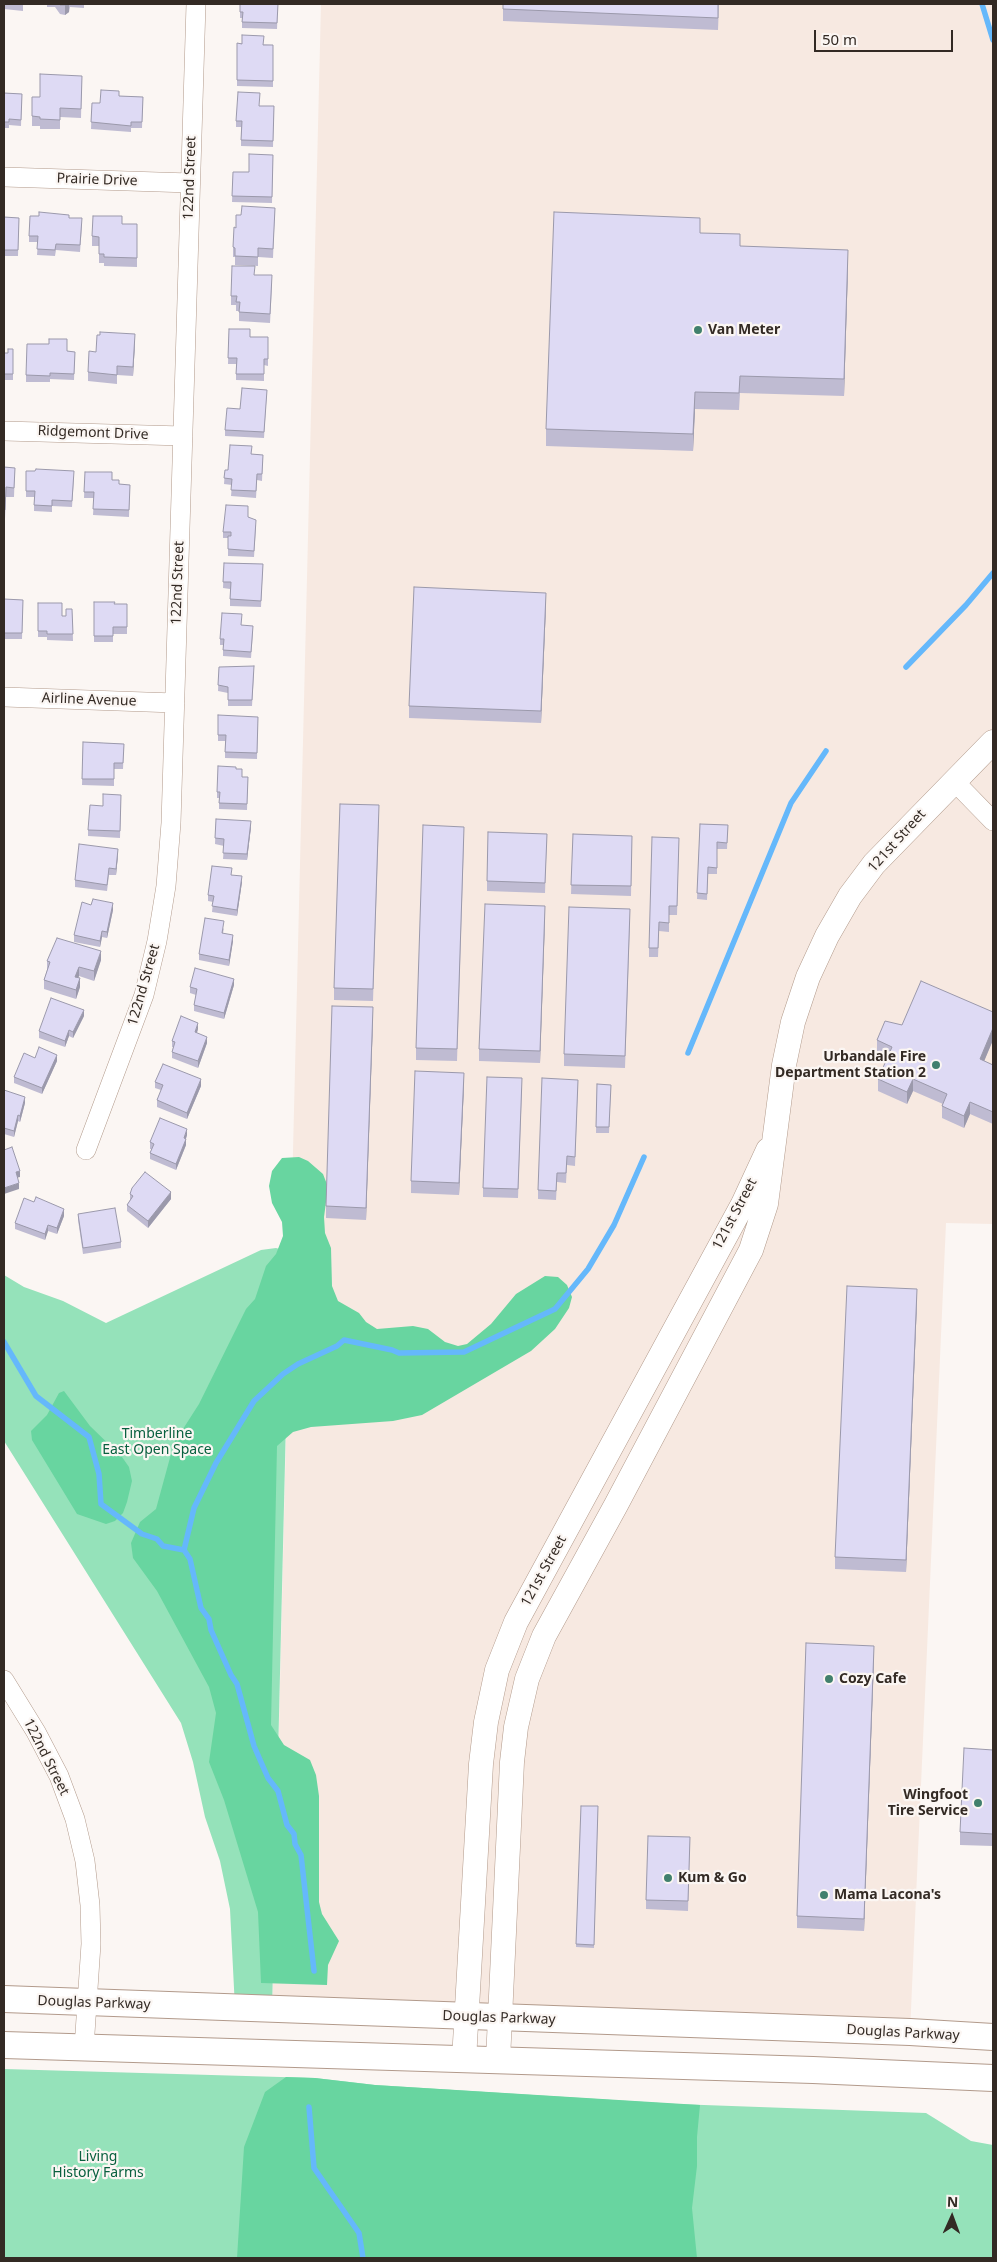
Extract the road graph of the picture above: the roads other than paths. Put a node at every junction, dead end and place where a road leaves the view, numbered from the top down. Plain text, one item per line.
1 (196, 4) edge
2 (4, 176) edge
3 (190, 183) junction
4 (4, 431) edge
5 (183, 436) junction
6 (4, 698) edge
7 (175, 703) junction
8 (993, 742) edge
9 (954, 781) junction
10 (993, 821) edge
11 (778, 1128) junction
12 (86, 1150) dead end
13 (4, 1680) edge
14 (4, 1999) edge
15 (86, 2002) junction
16 (466, 2017) junction
17 (500, 2019) junction
18 (993, 2037) edge
19 (4, 2045) edge
20 (84, 2048) junction
21 (464, 2060) junction
22 (498, 2060) junction
23 (993, 2078) edge

1 - 3 street, 122nd Street
2 - 3 street, Prairie Drive
3 - 5 street, 122nd Street
4 - 5 street, Ridgemont Drive
5 - 7 street, 122nd Street
6 - 7 street, Airline Avenue
7 - 12 street, 122nd Street
8 - 9 street, 121st Street
9 - 10 street
9 - 11 street, 121st Street
11 - 16 street, 121st Street
11 - 17 street, 121st Street
13 - 15 street, 122nd Street
14 - 15 main road, Douglas Parkway
15 - 16 main road, Douglas Parkway
15 - 20 street, 122nd Street
16 - 17 main road, Douglas Parkway
16 - 21 street, 121st Street
17 - 18 main road, Douglas Parkway
17 - 22 street, 121st Street
19 - 20 main road
20 - 21 main road
21 - 22 main road
22 - 23 main road

